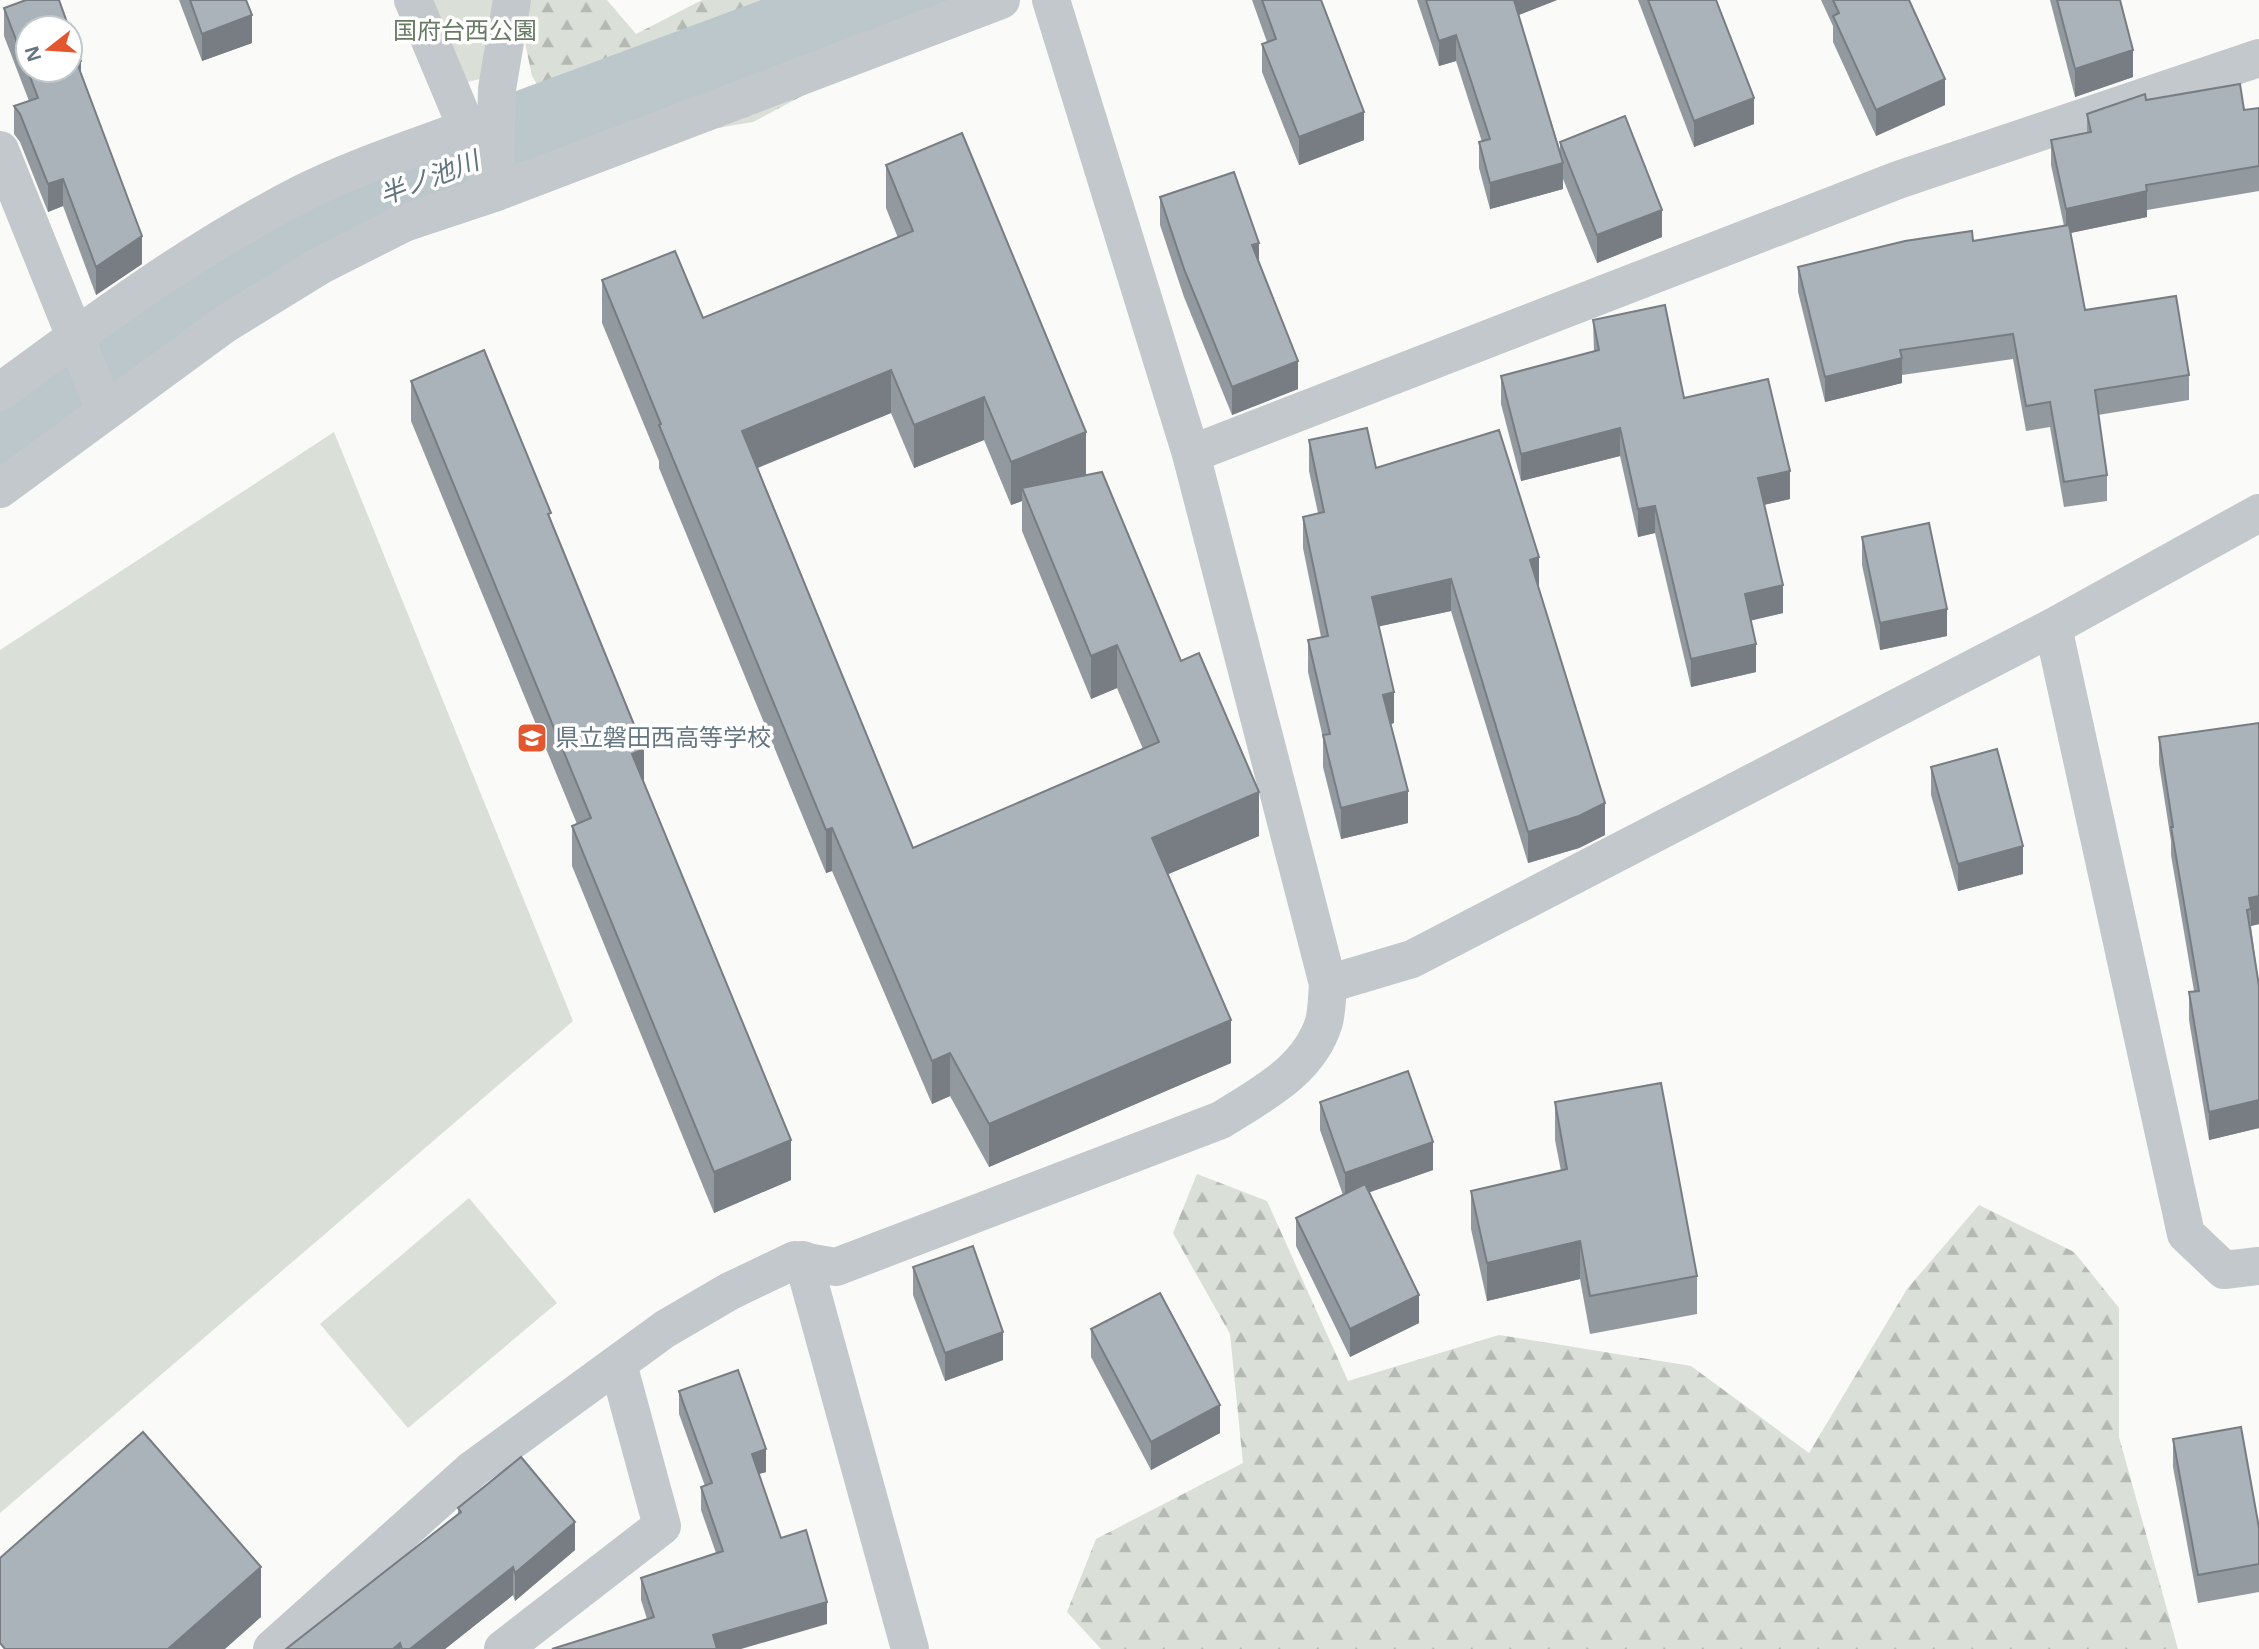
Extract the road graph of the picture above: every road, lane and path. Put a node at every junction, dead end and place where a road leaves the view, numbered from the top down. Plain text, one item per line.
1 (413, 0) edge
2 (512, 0) edge
3 (1001, 0) edge
4 (1051, 0) edge
5 (2259, 58) edge
6 (467, 128) junction
7 (0, 150) edge
8 (494, 193) junction
9 (76, 336) junction
10 (0, 392) edge
11 (105, 411) junction
12 (1191, 454) junction
13 (0, 489) edge
14 (2259, 513) edge
15 (2053, 627) junction
16 (1328, 984) junction
17 (803, 1260) junction
18 (2259, 1266) edge
19 (618, 1364) junction
20 (272, 1649) edge
21 (502, 1649) edge
22 (910, 1649) edge

1 - 6 street
2 - 8 street
3 - 8 street
4 - 12 street
5 - 12 street
6 - 8 street
6 - 9 street
7 - 9 street
8 - 11 street
9 - 10 street
9 - 11 street
11 - 13 street
12 - 16 street
14 - 15 street
15 - 16 street
15 - 18 street
16 - 17 street
17 - 19 street
17 - 22 street
19 - 20 street
19 - 21 street

